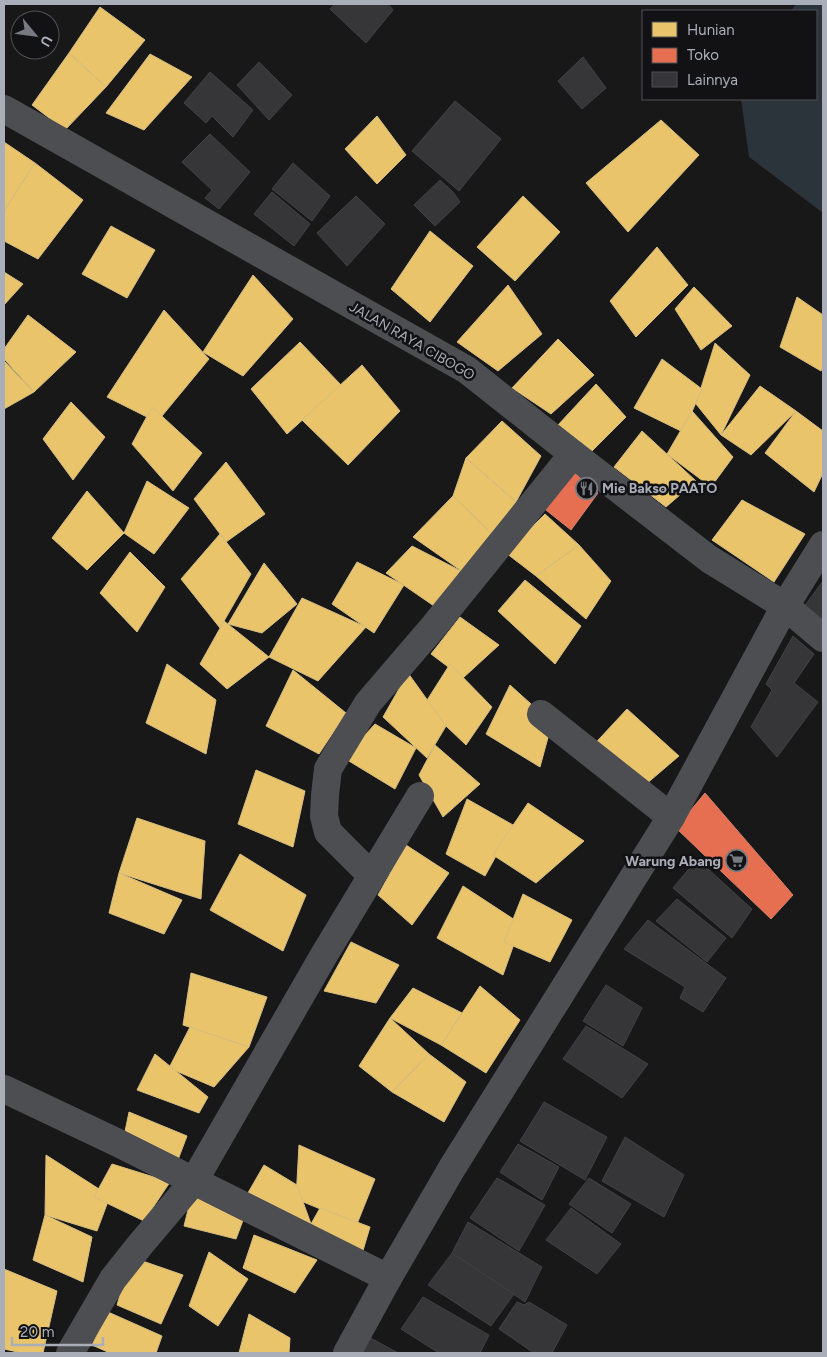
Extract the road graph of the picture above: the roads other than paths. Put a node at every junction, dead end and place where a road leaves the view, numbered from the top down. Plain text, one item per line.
1 (4, 109) edge
2 (572, 454) junction
3 (823, 545) edge
4 (786, 606) junction
5 (823, 638) edge
6 (541, 714) dead end
7 (420, 796) dead end
8 (671, 817) junction
9 (371, 875) junction
10 (4, 1089) edge
11 (194, 1181) junction
12 (388, 1278) junction
13 (70, 1353) edge
14 (347, 1353) edge

1 - 2 street, JALAN RAYA CIBOGO
2 - 4 street, JALAN RAYA CIBOGO
2 - 9 street
3 - 4 street
4 - 5 street, JALAN RAYA CIBOGO
4 - 8 street
6 - 8 street
7 - 9 street
8 - 12 street
9 - 11 street
10 - 11 street
11 - 12 street
11 - 13 street
12 - 14 street

